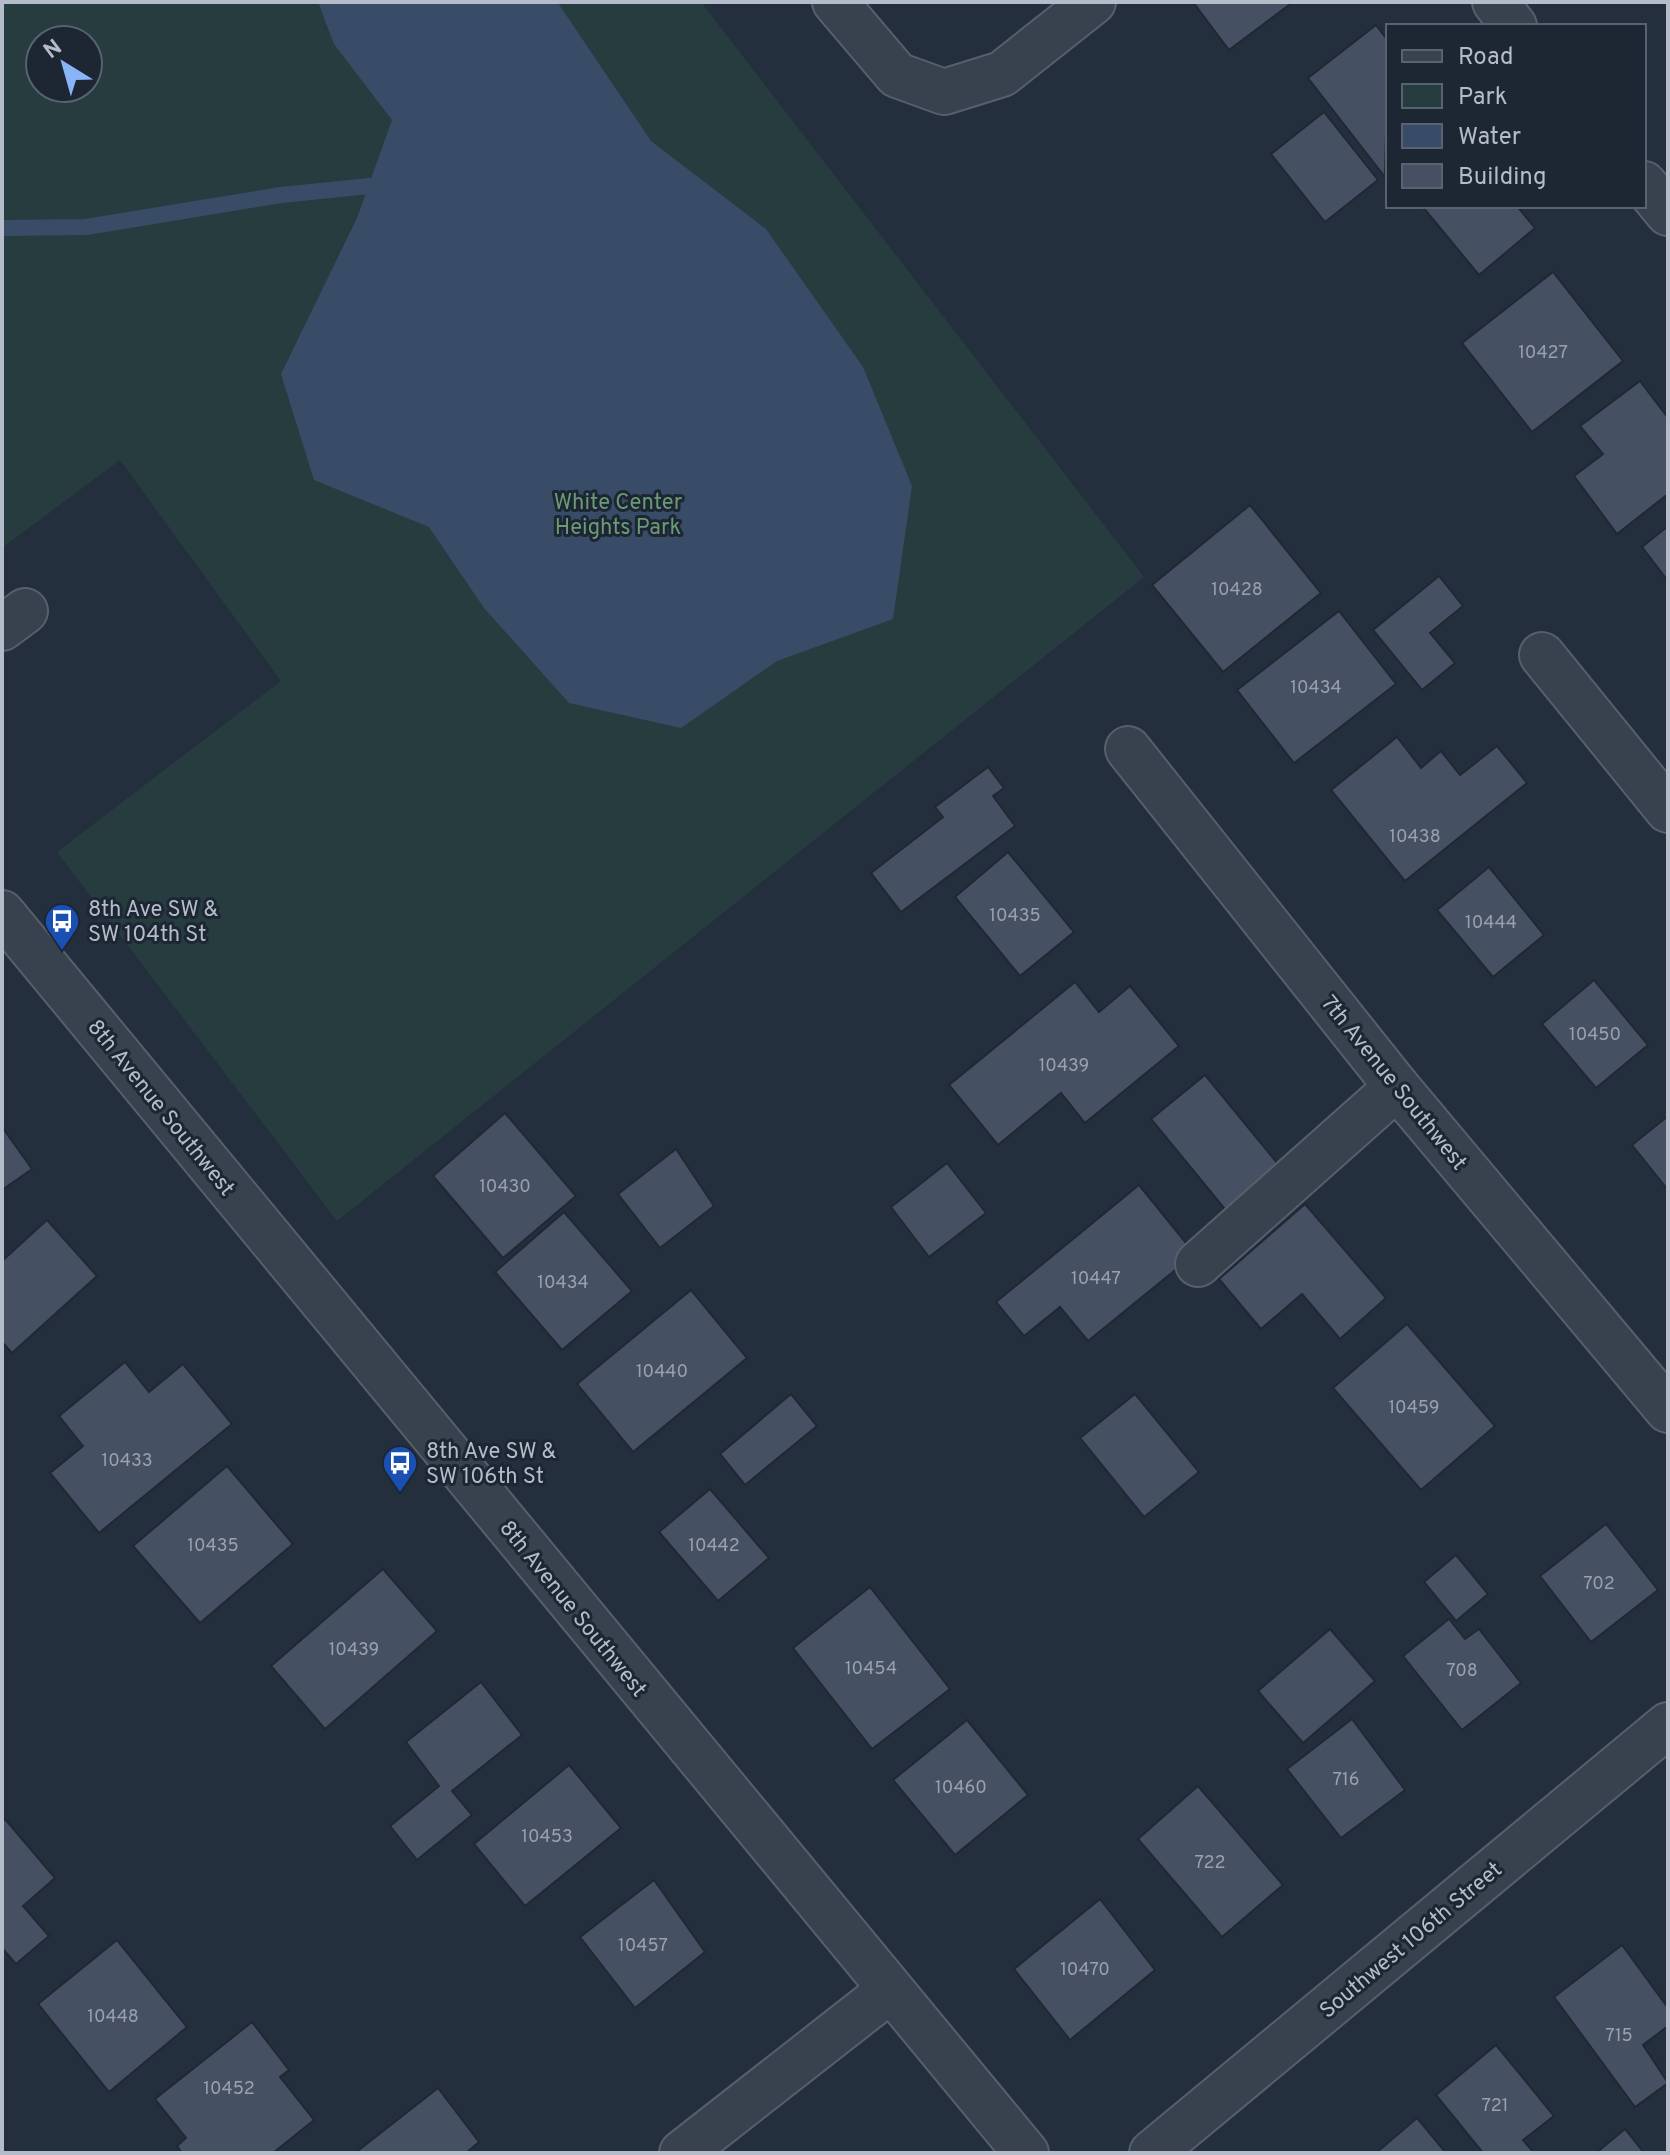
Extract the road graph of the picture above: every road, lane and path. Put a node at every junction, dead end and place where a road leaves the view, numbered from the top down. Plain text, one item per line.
1 (835, 2) edge
2 (1093, 2) edge
3 (1495, 2) edge
4 (1512, 24) edge
5 (1646, 186) edge
6 (1668, 213) edge
7 (1542, 655) dead end
8 (1128, 749) dead end
9 (1668, 810) edge
10 (2, 913) edge
11 (1397, 1087) junction
12 (1198, 1264) dead end
13 (1668, 1410) edge
14 (1668, 1725) edge
15 (889, 1991) junction
16 (682, 2153) edge
17 (1026, 2153) edge
18 (1152, 2153) edge

1 - 2 street
3 - 4 street
5 - 6 street
7 - 9 street
8 - 11 street, 7th Avenue Southwest
10 - 15 street, 8th Avenue Southwest
11 - 12 street
11 - 13 street, 7th Avenue Southwest
14 - 18 street, Southwest 106th Street
15 - 16 street
15 - 17 street, 8th Avenue Southwest

